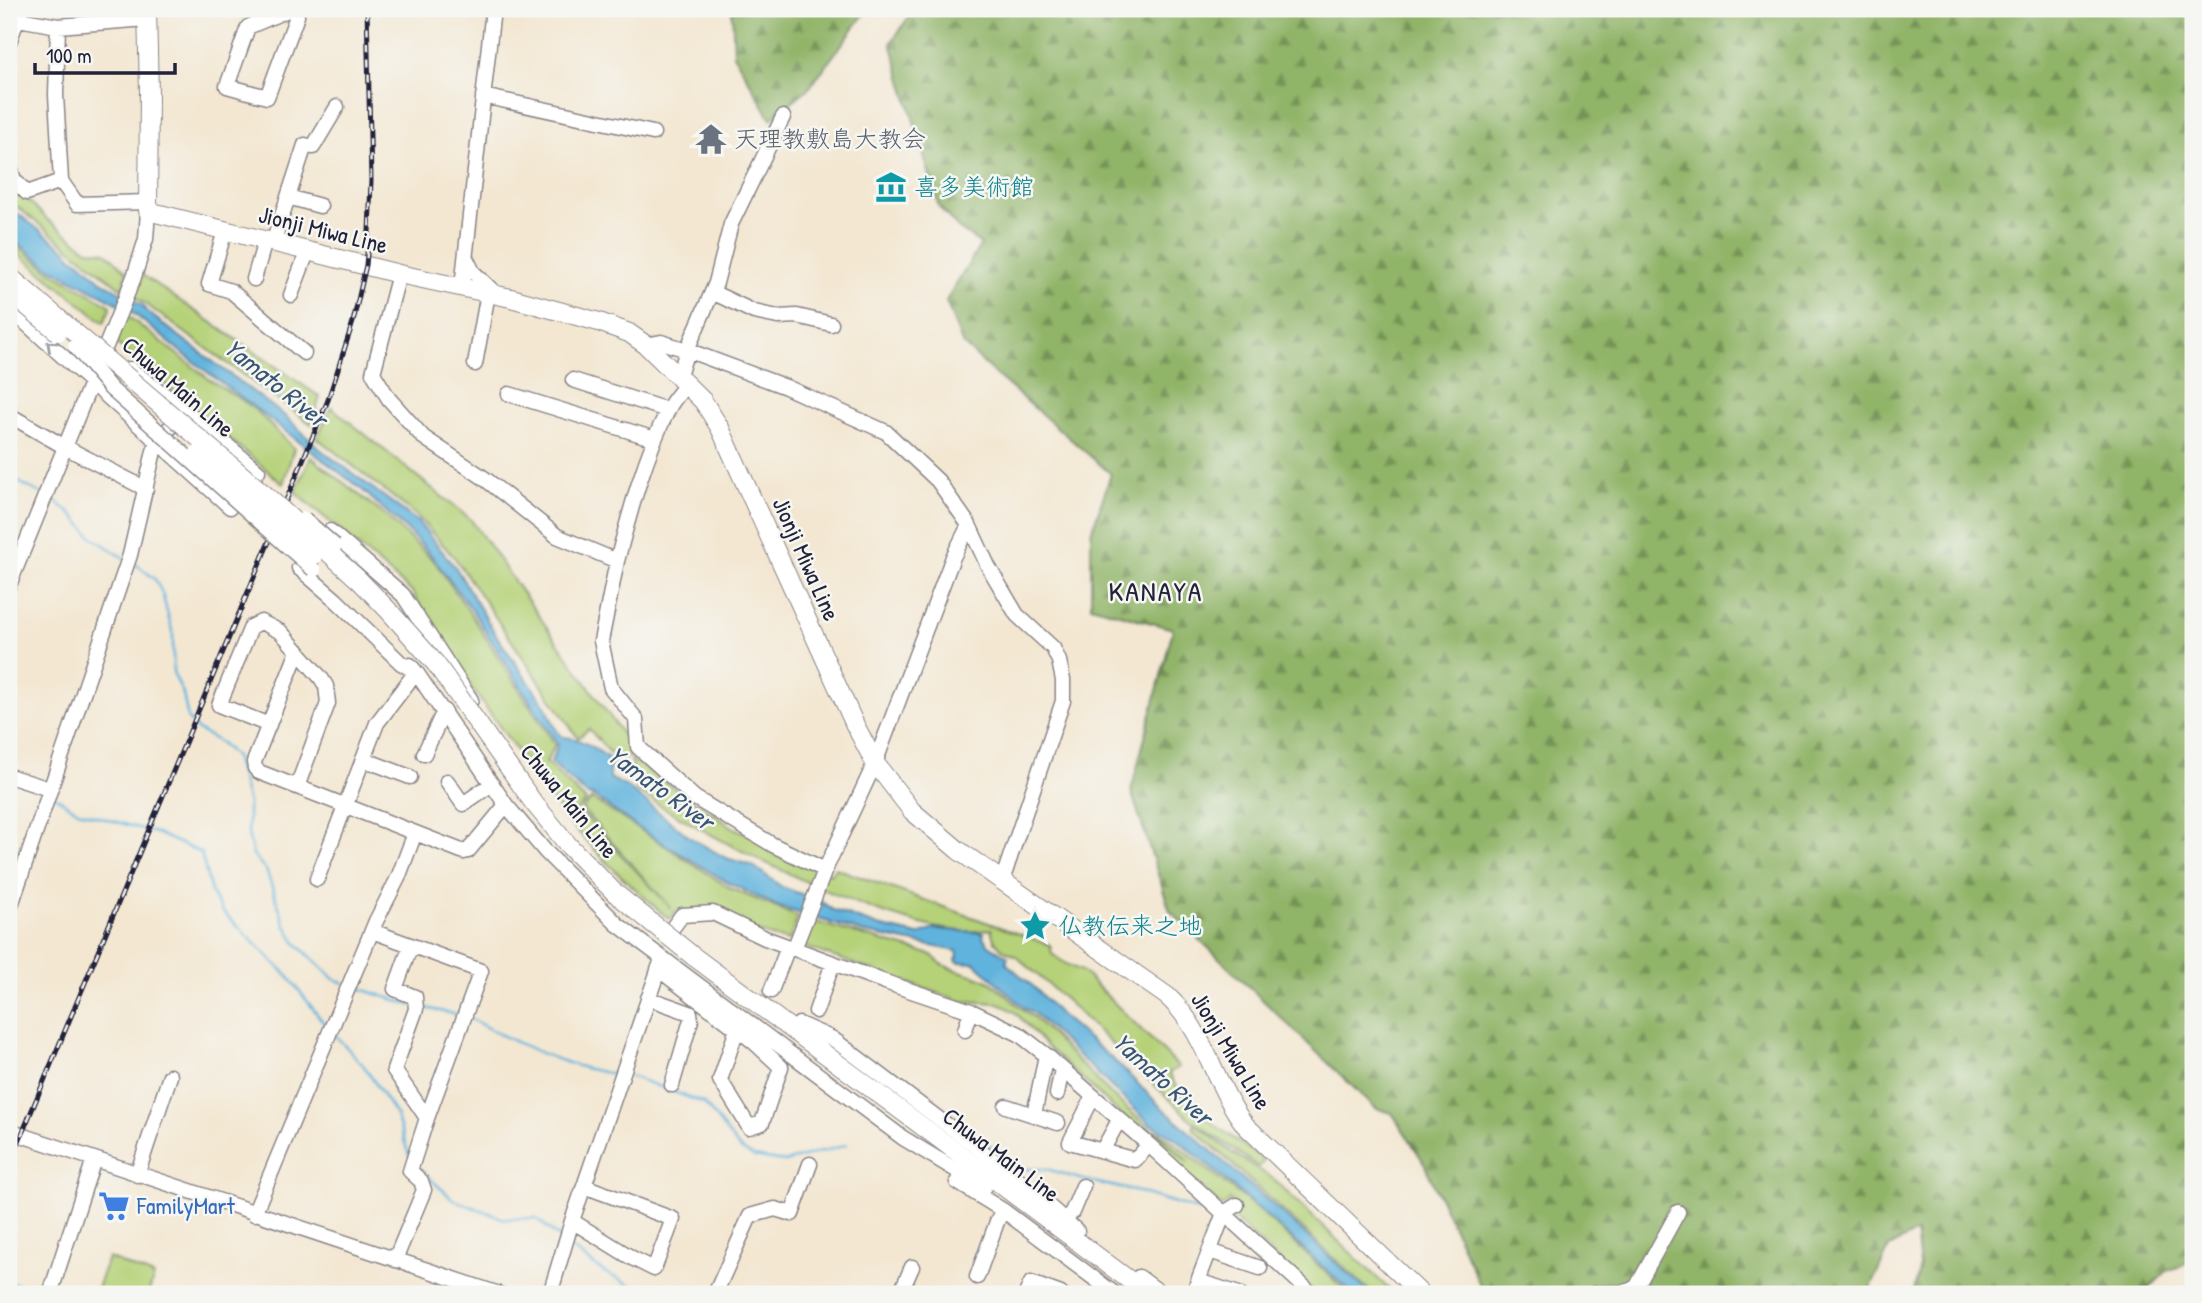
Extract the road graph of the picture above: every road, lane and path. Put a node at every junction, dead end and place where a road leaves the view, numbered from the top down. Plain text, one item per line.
1 (290, 9) edge
2 (296, 9) edge
3 (493, 9) edge
4 (19, 14) edge
5 (147, 14) edge
6 (58, 26) junction
7 (9, 42) edge
8 (483, 96) junction
9 (337, 107) dead end
10 (783, 117) dead end
11 (653, 133) dead end
12 (9, 164) edge
13 (61, 181) junction
14 (288, 197) junction
15 (320, 206) dead end
16 (148, 207) junction
17 (226, 231) junction
18 (269, 242) junction
19 (308, 250) junction
20 (466, 258) junction
21 (9, 266) edge
22 (399, 274) junction
23 (9, 276) edge
24 (254, 279) dead end
25 (462, 287) junction
26 (9, 291) edge
27 (712, 292) junction
28 (493, 294) junction
29 (291, 295) dead end
30 (9, 308) edge
31 (831, 324) dead end
32 (646, 345) junction
33 (75, 346) junction
34 (105, 350) junction
35 (687, 350) junction
36 (304, 353) dead end
37 (475, 365) dead end
38 (124, 373) junction
39 (683, 379) junction
40 (573, 380) dead end
41 (92, 382) junction
42 (509, 394) dead end
43 (184, 409) junction
44 (667, 410) junction
45 (9, 415) edge
46 (655, 439) junction
47 (159, 440) junction
48 (65, 447) junction
49 (146, 489) junction
50 (969, 525) junction
51 (617, 561) junction
52 (9, 585) edge
53 (433, 642) junction
54 (298, 651) junction
55 (416, 672) junction
56 (444, 711) junction
57 (269, 725) junction
58 (424, 754) dead end
59 (363, 759) junction
60 (875, 763) junction
61 (9, 776) edge
62 (410, 777) dead end
63 (447, 781) dead end
64 (492, 784) junction
65 (297, 787) junction
66 (49, 789) junction
67 (506, 804) junction
68 (345, 806) junction
69 (415, 833) junction
70 (825, 870) junction
71 (317, 879) dead end
72 (1002, 881) junction
73 (9, 911) edge
74 (671, 930) junction
75 (372, 931) junction
76 (411, 945) junction
77 (791, 948) junction
78 (689, 961) junction
79 (833, 963) junction
80 (660, 964) junction
81 (771, 990) dead end
82 (648, 998) junction
83 (816, 1011) dead end
84 (971, 1011) junction
85 (737, 1029) junction
86 (965, 1030) dead end
87 (777, 1045) junction
88 (1046, 1055) junction
89 (1062, 1069) junction
90 (170, 1076) dead end
91 (672, 1085) dead end
92 (1057, 1094) dead end
93 (1093, 1097) junction
94 (1006, 1106) dead end
95 (1034, 1115) junction
96 (427, 1118) junction
97 (1119, 1119) junction
98 (1058, 1123) dead end
99 (9, 1130) edge
100 (1149, 1145) junction
101 (1102, 1151) junction
102 (94, 1159) junction
103 (810, 1164) dead end
104 (137, 1175) junction
105 (584, 1186) junction
106 (1083, 1186) dead end
107 (984, 1187) junction
108 (1231, 1209) junction
109 (1004, 1211) junction
110 (1678, 1212) dead end
111 (254, 1214) junction
112 (572, 1221) junction
113 (1061, 1225) junction
114 (1210, 1251) junction
115 (395, 1261) junction
116 (912, 1267) dead end
117 (1260, 1268) dead end
118 (977, 1277) dead end
119 (1195, 1288) edge
120 (51, 1292) edge
121 (1106, 1292) edge
122 (499, 1294) edge
123 (550, 1294) edge
124 (715, 1294) edge
125 (900, 1294) edge
126 (1026, 1294) edge
127 (1061, 1294) edge
128 (1130, 1294) edge
129 (1148, 1294) edge
130 (1162, 1294) edge
131 (1239, 1294) edge
132 (1312, 1294) edge
133 (1421, 1294) edge
134 (1593, 1294) edge

1 - 2 street
3 - 8 street
4 - 6 street
4 - 7 street
5 - 6 street
5 - 16 main road
6 - 13 street
8 - 11 street
8 - 20 street
9 - 14 street
10 - 27 street
12 - 13 street
13 - 16 street
14 - 15 street
14 - 18 street
16 - 17 main road, Jionji Miwa Line
16 - 34 street
17 - 18 main road, Jionji Miwa Line
17 - 36 street
18 - 19 main road, Jionji Miwa Line
18 - 24 street
19 - 22 main road, Jionji Miwa Line
19 - 29 street
20 - 25 street
20 - 28 street
21 - 34 street
22 - 25 main road, Jionji Miwa Line
22 - 51 street
23 - 38 main road, Chuwa Main Line, bridge
25 - 28 main road, Jionji Miwa Line
26 - 33 main road, Chuwa Main Line, bridge
27 - 31 street
27 - 35 street
28 - 32 main road, Jionji Miwa Line
28 - 37 street
41 -> 30 street
32 - 35 street
32 - 39 main road, Jionji Miwa Line
33 - 55 street, bridge
33 - 78 main road, Chuwa Main Line, bridge
34 - 41 street
34 - 43 street
35 - 39 street
35 - 50 street
38 - 53 street, bridge
38 - 78 main road, Chuwa Main Line, bridge
39 - 44 street
39 - 60 main road, Jionji Miwa Line
40 - 44 street
41 - 47 street
41 - 48 street
42 - 46 street
43 - 47 street
43 - 47 street
44 - 46 street
45 - 48 street
46 - 51 street
47 - 49 street
48 - 49 street
48 - 52 street
49 - 66 street
50 - 60 street
50 - 72 street
51 - 70 street
53 - 55 street
53 - 74 street
54 - 57 street
54 - 57 street
54 - 65 street
55 - 56 street
55 - 59 street
56 - 58 street
56 - 64 street
57 - 65 street
59 - 62 street
59 - 68 street
60 - 70 street
60 - 72 main road, Jionji Miwa Line
61 - 66 street
63 - 64 street
64 - 67 street
65 - 68 street
66 - 73 street
67 - 69 street
67 - 80 street
68 - 69 street
68 - 71 street
69 - 75 street
70 - 77 street
72 - 133 main road, Jionji Miwa Line
74 - 77 street
74 - 113 street
75 - 76 street
75 - 111 street
76 - 96 street
76 - 96 street
77 - 79 street
77 - 81 street
78 - 107 main road, Chuwa Main Line
78 - 113 main road, Chuwa Main Line
79 - 83 street
79 - 84 street
80 - 82 street
80 - 85 street
80 - 87 street
82 - 91 street
82 - 105 street
84 - 86 street
84 - 88 street
85 - 85 street
87 - 107 street
87 - 109 street
88 - 89 street
88 - 95 street
89 - 92 street
89 - 93 street
90 - 104 street
93 - 97 street
93 - 101 street
94 - 95 street
95 - 98 street
96 - 115 street
97 - 100 street
97 - 101 street
99 - 102 street
100 - 101 street
100 - 108 street
102 - 104 street
102 - 120 street
103 - 124 street
104 - 111 street
105 - 112 street
105 - 112 street
106 - 113 street
107 - 128 main road, Chuwa Main Line
108 - 114 street
108 - 132 street
109 - 118 street
109 - 121 street
110 - 134 street
111 - 115 street
112 - 123 street
113 - 129 main road, Chuwa Main Line
113 - 130 street
114 - 117 street
114 - 119 street
115 - 122 street
116 - 125 street
119 - 131 street
126 - 127 street

